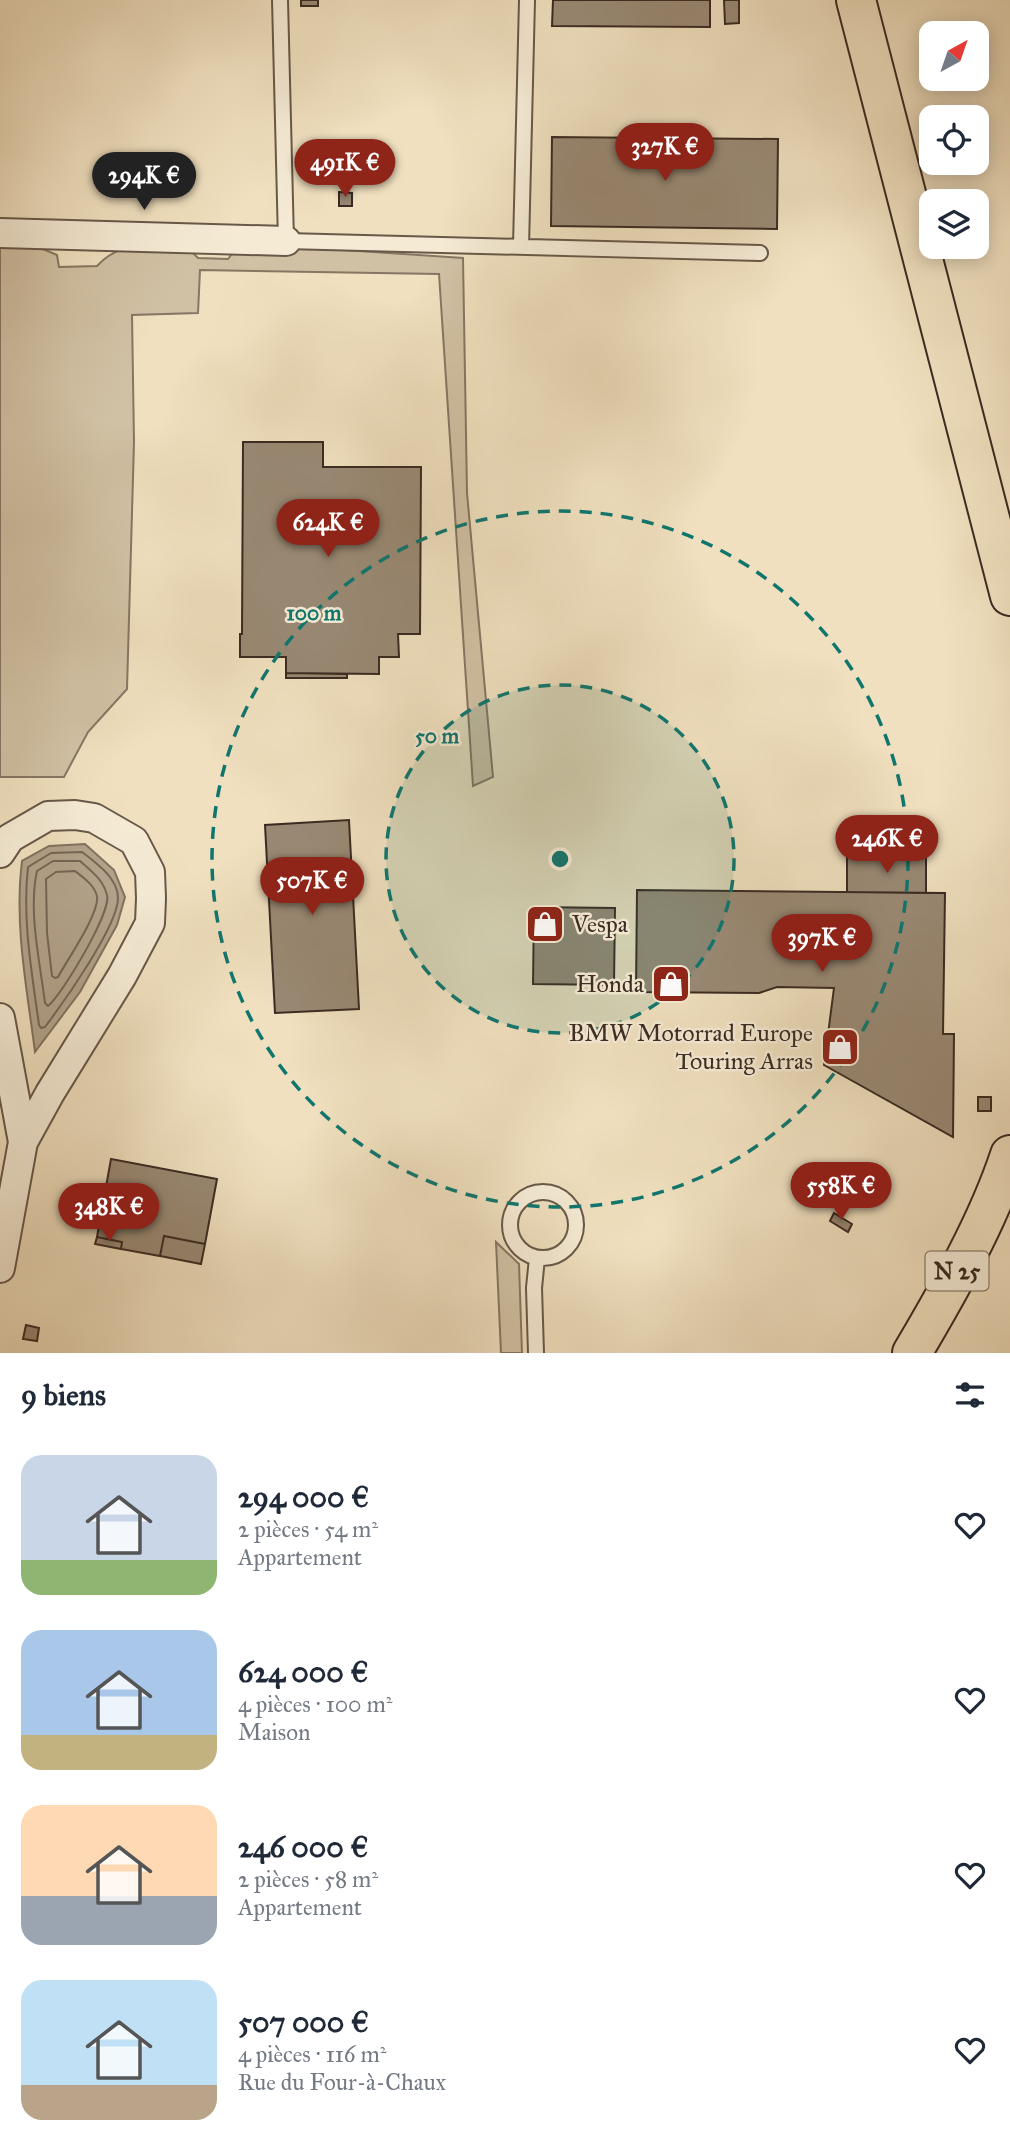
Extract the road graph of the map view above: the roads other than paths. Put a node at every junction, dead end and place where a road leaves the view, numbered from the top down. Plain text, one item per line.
1 (280, 0) edge
2 (527, 0) edge
3 (856, 0) edge
4 (0, 233) edge
5 (286, 240) junction
6 (521, 246) junction
7 (760, 254) dead end
8 (1010, 596) edge
9 (0, 853) edge
10 (0, 1018) edge
11 (23, 1142) junction
12 (1006, 1173) edge
13 (537, 1258) junction
14 (0, 1268) edge
15 (536, 1353) edge
16 (912, 1353) edge

1 - 5 lane
2 - 6 lane
3 - 8 main road
4 - 5 street
5 - 6 lane
6 - 7 lane
9 - 11 street
10 - 11 street
11 - 14 street
12 - 16 main road, N 25
13 - 13 lane
13 - 15 lane

